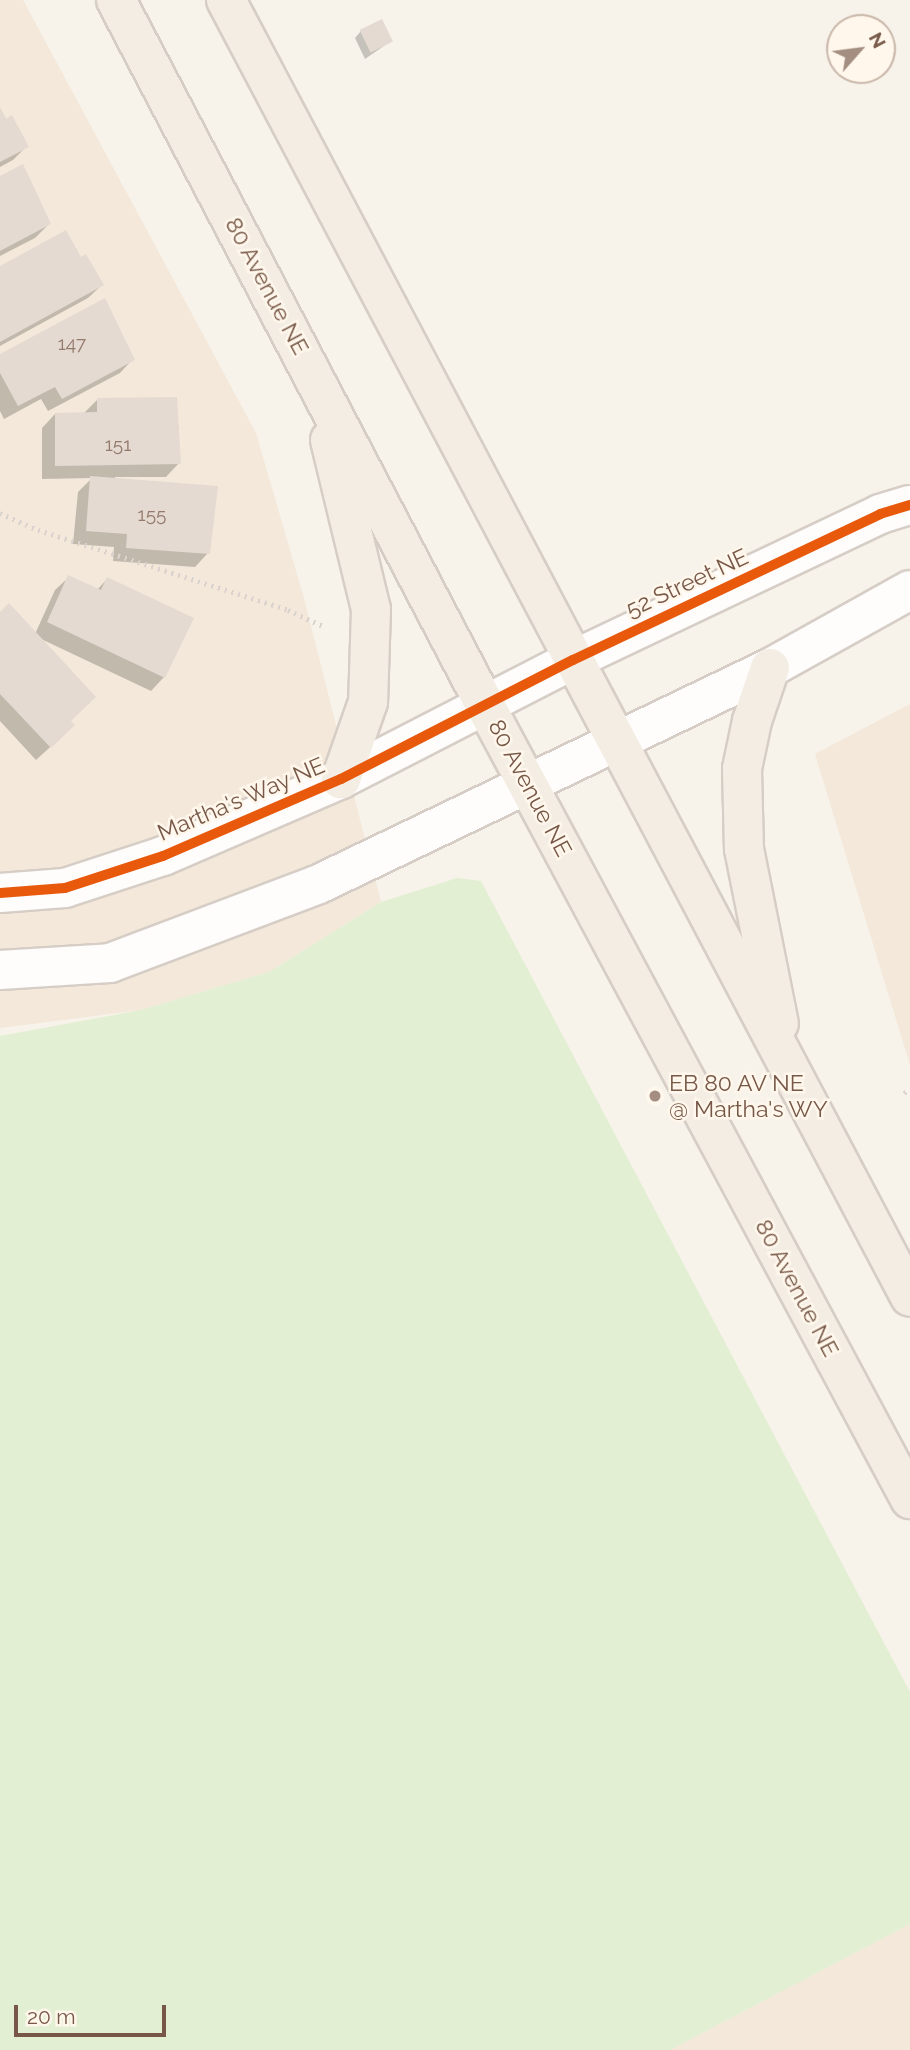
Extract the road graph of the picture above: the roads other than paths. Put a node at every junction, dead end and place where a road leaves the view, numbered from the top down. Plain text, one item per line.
1 (116, 0) edge
2 (226, 0) edge
3 (312, 371) junction
4 (910, 505) edge
5 (910, 590) edge
6 (573, 660) junction
7 (770, 668) junction
8 (485, 705) junction
9 (615, 741) junction
10 (341, 779) junction
11 (528, 785) junction
12 (0, 892) edge
13 (0, 970) edge
14 (788, 1067) junction
15 (910, 1297) edge
16 (910, 1499) edge

1 - 3 main road, 80 Avenue NE
2 - 6 main road
3 - 8 main road, 80 Avenue NE
3 - 10 main road
4 - 6 street, 52 Street NE
5 - 7 street
6 - 8 street, 52 Street NE
6 - 9 main road
7 - 9 street
7 - 14 main road
8 - 10 street, Martha's Way NE
8 - 11 main road, 80 Avenue NE
9 - 11 street
9 - 14 main road
10 - 12 street, Martha's Way NE
11 - 13 street
11 - 16 main road, 80 Avenue NE
14 - 15 main road

